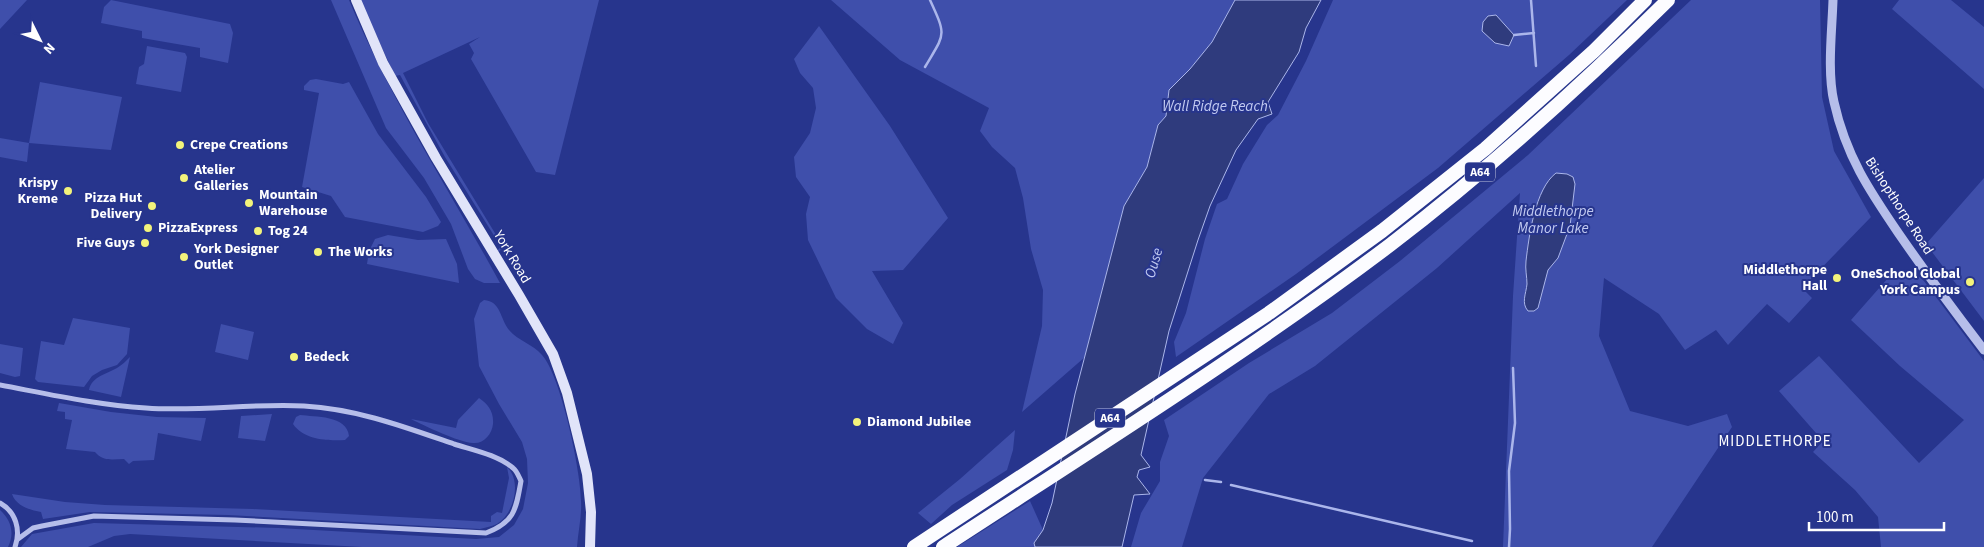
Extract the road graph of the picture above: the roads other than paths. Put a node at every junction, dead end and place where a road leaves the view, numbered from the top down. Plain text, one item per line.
1 (356, 0) edge
2 (1645, 0) edge
3 (1668, 0) edge
4 (1833, 0) edge
5 (1984, 350) edge
6 (0, 386) edge
7 (0, 503) edge
8 (18, 538) junction
9 (15, 547) edge
10 (590, 547) edge
11 (914, 547) edge
12 (943, 547) edge

1 - 10 main road, York Road
2 - 11 highway, A64
3 - 12 highway, A64
4 - 5 street, Bishopthorpe Road
6 - 8 street
7 - 8 street
8 - 9 street

